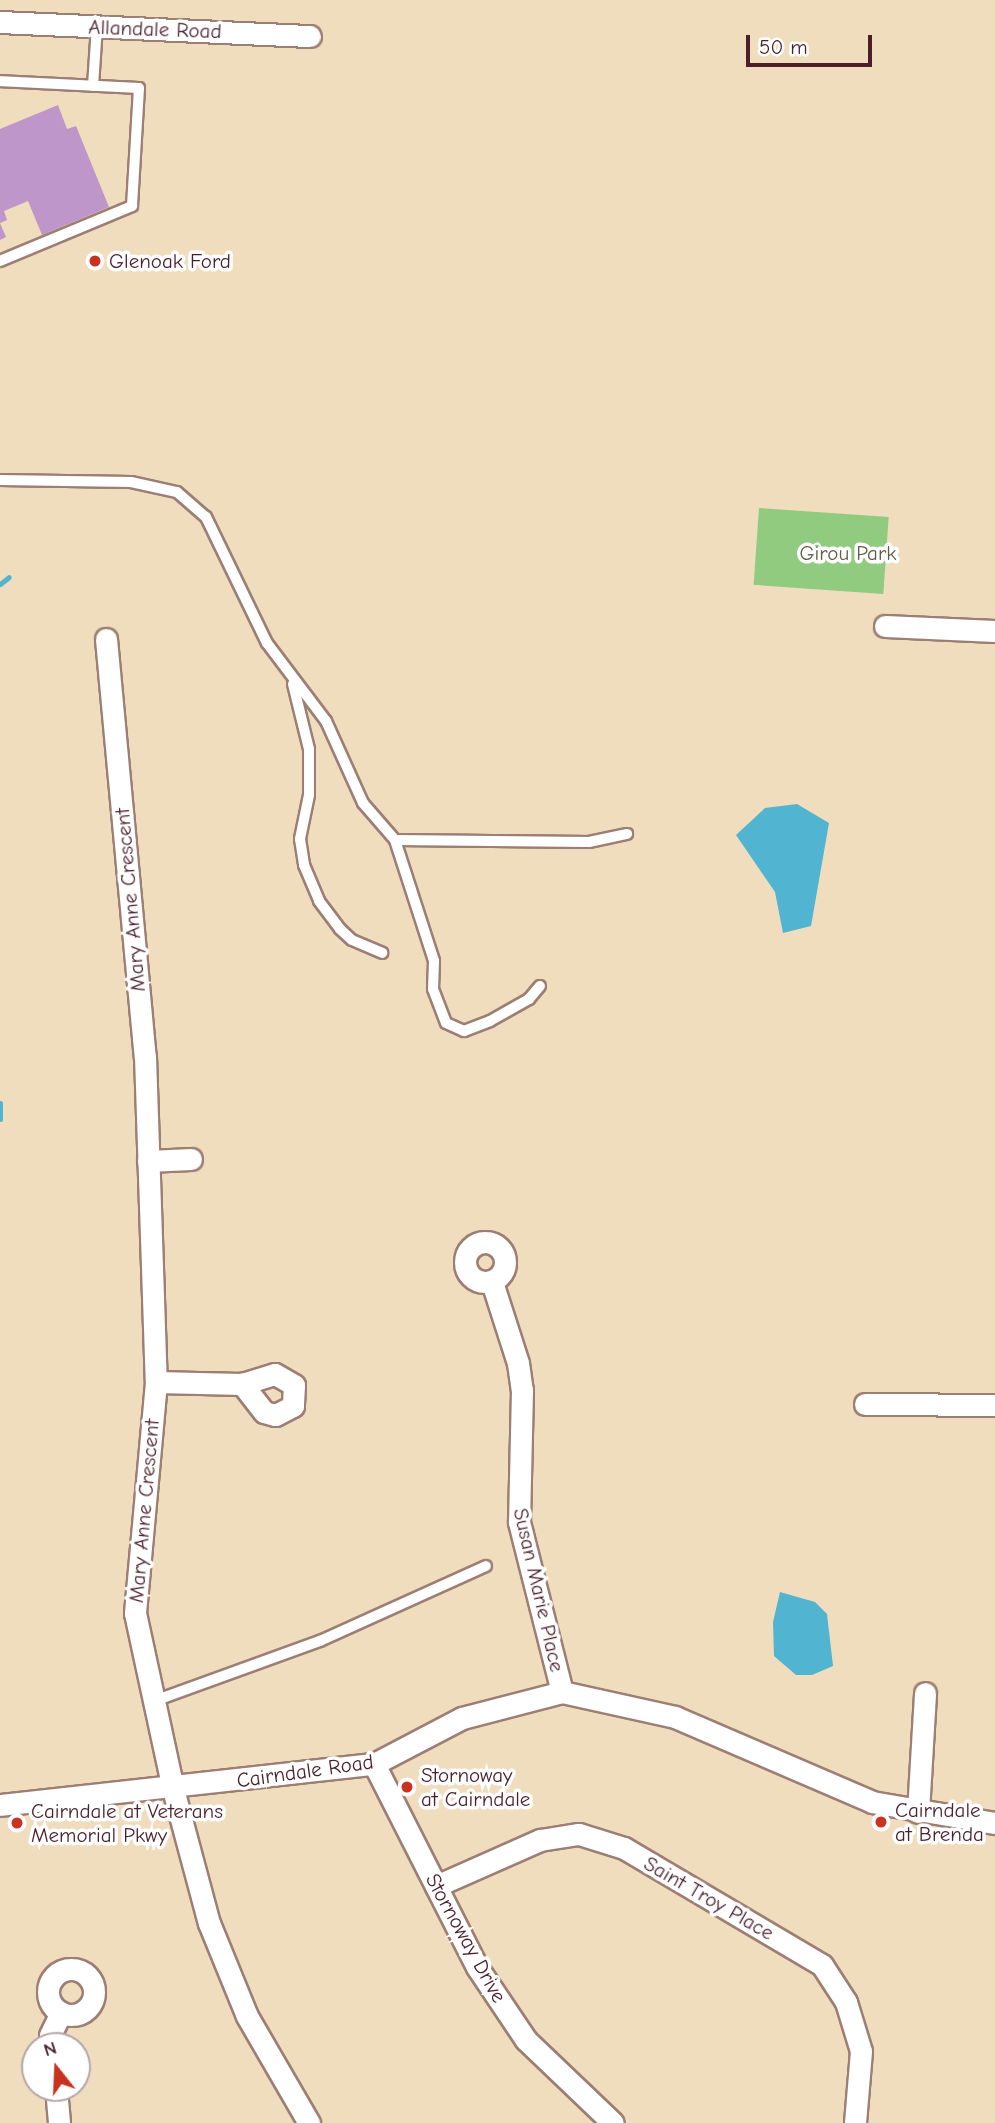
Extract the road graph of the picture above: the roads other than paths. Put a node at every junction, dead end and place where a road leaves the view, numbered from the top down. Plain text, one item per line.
1 (0, 22) edge
2 (97, 26) junction
3 (310, 36) dead end
4 (0, 81) edge
5 (93, 86) junction
6 (0, 261) edge
7 (0, 480) edge
8 (885, 626) dead end
9 (995, 631) edge
10 (106, 639) dead end
11 (291, 678) junction
12 (627, 834) dead end
13 (394, 840) junction
14 (382, 954) dead end
15 (540, 985) dead end
16 (191, 1158) dead end
17 (148, 1161) junction
18 (492, 1282) dead end
19 (156, 1382) junction
20 (242, 1384) dead end
21 (865, 1404) dead end
22 (995, 1405) edge
23 (486, 1566) dead end
24 (562, 1692) junction
25 (925, 1693) dead end
26 (154, 1701) junction
27 (374, 1764) junction
28 (173, 1789) junction
29 (0, 1805) edge
30 (918, 1812) junction
31 (995, 1824) edge
32 (436, 1886) junction
33 (61, 2012) dead end
34 (51, 2032) edge
35 (57, 2102) edge
36 (59, 2123) edge
37 (309, 2123) edge
38 (613, 2123) edge
39 (855, 2123) edge

1 - 2 street, Allandale Road
2 - 3 street, Allandale Road
2 - 5 lane
4 - 5 lane
5 - 6 lane
7 - 11 lane
8 - 9 street
10 - 17 street, Mary Anne Crescent
11 - 13 lane
11 - 14 lane
12 - 13 lane
13 - 15 lane
16 - 17 street
17 - 19 street, Mary Anne Crescent
18 - 24 street, Susan Marie Place
19 - 20 street
19 - 26 street, Mary Anne Crescent
21 - 22 street
23 - 26 lane
24 - 27 street, Cairndale Road
24 - 30 street, Cairndale Road
25 - 30 street
26 - 28 street, Mary Anne Crescent
27 - 28 street, Cairndale Road
27 - 32 street, Stornoway Drive
28 - 29 street, Cairndale Road
28 - 37 street, Mary Anne Crescent
30 - 31 street, Cairndale Road
32 - 38 street, Stornoway Drive
32 - 39 street, Saint Troy Place
33 - 34 street
35 - 36 street

